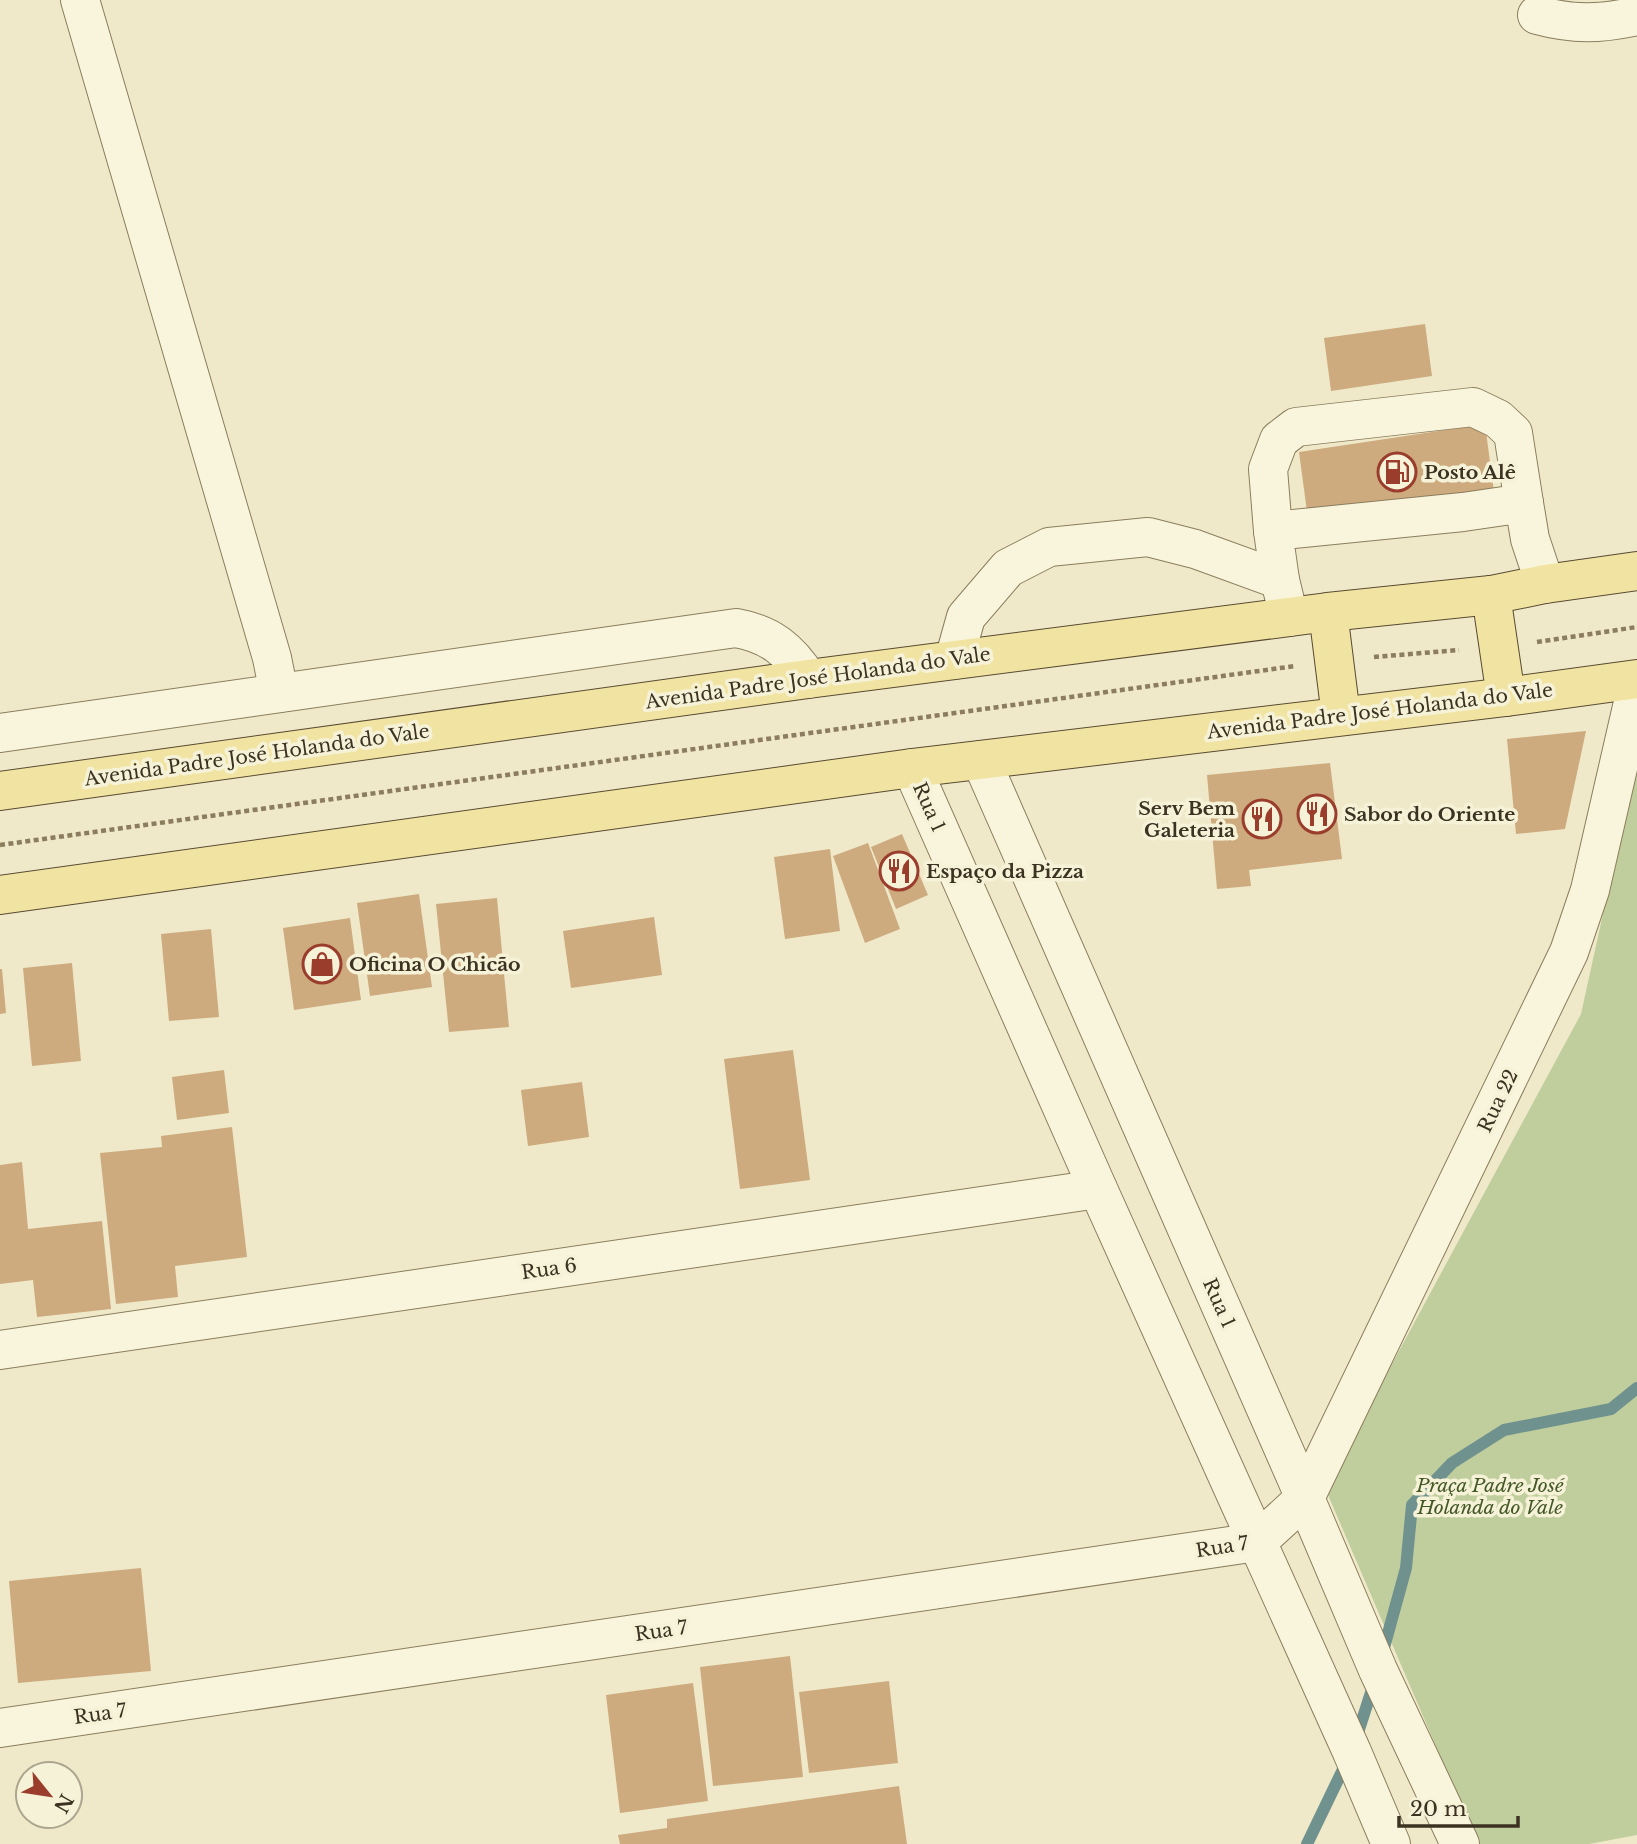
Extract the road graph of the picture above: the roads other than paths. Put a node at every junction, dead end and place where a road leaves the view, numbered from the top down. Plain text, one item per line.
1 (80, 0) edge
2 (1537, 15) dead end
3 (1637, 16) edge
4 (1524, 503) junction
5 (1273, 531) junction
6 (1637, 570) edge
7 (1280, 580) junction
8 (1545, 584) junction
9 (1490, 595) junction
10 (1328, 612) junction
11 (1289, 617) junction
12 (954, 660) junction
13 (808, 679) junction
14 (1637, 679) edge
15 (1637, 685) edge
16 (279, 694) junction
17 (1506, 697) junction
18 (1341, 716) junction
19 (0, 733) edge
20 (981, 760) junction
21 (912, 768) junction
22 (0, 791) edge
23 (0, 895) edge
24 (1098, 1189) junction
25 (0, 1350) edge
26 (1305, 1498) junction
27 (1257, 1542) junction
28 (0, 1728) edge
29 (1391, 1844) edge
30 (1460, 1844) edge

1 - 16 street
2 - 3 street
4 - 5 street
4 - 5 street
4 - 8 street
5 - 7 street
6 - 8 main road, Avenida Padre José Holanda do Vale
7 - 11 street
7 - 12 street
8 - 9 main road, Avenida Padre José Holanda do Vale
9 - 10 main road, Avenida Padre José Holanda do Vale
9 - 17 main road
10 - 11 main road, Avenida Padre José Holanda do Vale
10 - 18 main road
11 - 12 main road, Avenida Padre José Holanda do Vale
12 - 13 main road, Avenida Padre José Holanda do Vale
13 - 16 street
13 - 22 main road, Avenida Padre José Holanda do Vale
14 - 17 main road, Avenida Padre José Holanda do Vale
15 - 26 street, Rua 22
16 - 19 street
17 - 18 main road, Avenida Padre José Holanda do Vale
18 - 20 main road, Avenida Padre José Holanda do Vale
20 - 21 main road, Avenida Padre José Holanda do Vale
20 - 26 street, Rua 1
21 - 23 main road, Avenida Padre José Holanda do Vale
21 - 24 street, Rua 1
24 - 25 street, Rua 6
24 - 27 street, Rua 1
26 - 27 street, Rua 7
26 - 30 street, Rua 1
27 - 28 street, Rua 7
27 - 29 street, Rua 1

